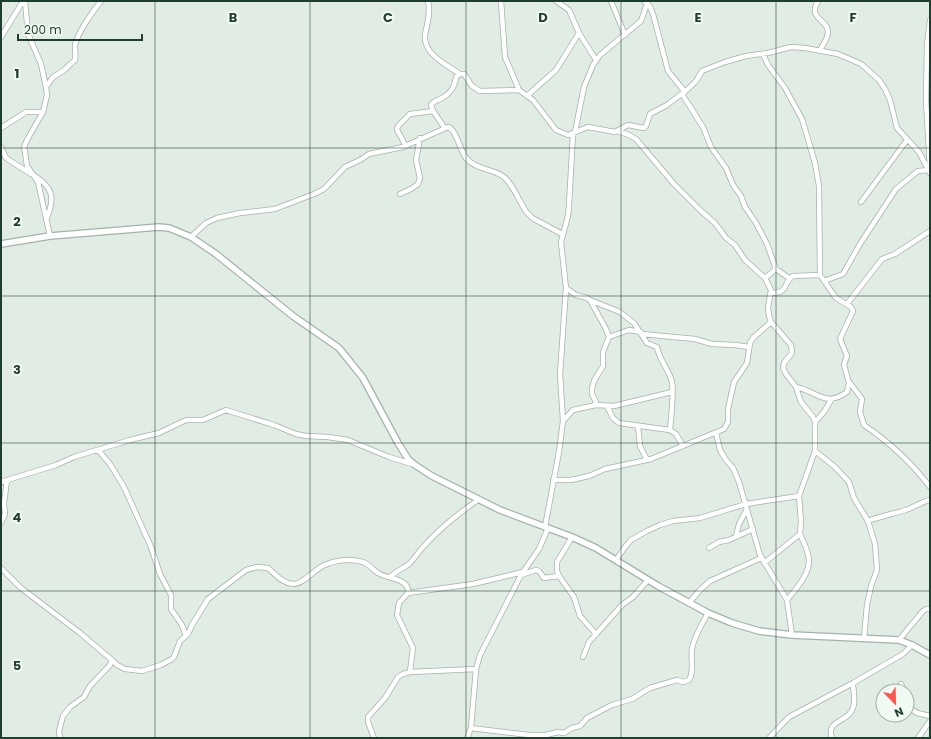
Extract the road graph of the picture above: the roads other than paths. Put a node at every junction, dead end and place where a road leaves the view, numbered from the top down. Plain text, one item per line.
1 (24, 1) edge
2 (101, 1) edge
3 (428, 1) edge
4 (501, 1) edge
5 (556, 1) edge
6 (611, 1) edge
7 (818, 1) edge
8 (647, 2) edge
9 (930, 20) edge
10 (579, 33) junction
11 (625, 35) junction
12 (1, 37) edge
13 (820, 50) junction
14 (763, 54) junction
15 (596, 60) junction
16 (460, 74) junction
17 (46, 87) junction
18 (519, 90) junction
19 (683, 93) junction
20 (528, 95) junction
21 (433, 110) junction
22 (43, 112) junction
23 (928, 117) edge
24 (444, 127) junction
25 (1, 128) edge
26 (617, 131) junction
27 (574, 133) junction
28 (420, 138) junction
29 (907, 140) junction
30 (406, 146) junction
31 (1, 147) edge
32 (4, 158) edge
33 (930, 170) edge
34 (33, 175) junction
35 (400, 194) dead end
36 (861, 202) dead end
37 (47, 218) junction
38 (930, 231) edge
39 (562, 234) junction
40 (50, 236) junction
41 (191, 237) junction
42 (1, 244) edge
43 (776, 269) junction
44 (820, 275) junction
45 (765, 278) junction
46 (789, 278) junction
47 (824, 281) junction
48 (566, 288) junction
49 (771, 293) junction
50 (590, 300) junction
51 (847, 304) junction
52 (771, 322) junction
53 (641, 333) junction
54 (609, 337) junction
55 (749, 347) junction
56 (848, 380) junction
57 (796, 387) junction
58 (672, 392) junction
59 (831, 400) junction
60 (596, 405) junction
61 (607, 406) junction
62 (563, 421) junction
63 (815, 422) junction
64 (638, 426) junction
65 (670, 430) junction
66 (716, 433) junction
67 (683, 446) junction
68 (98, 450) junction
69 (815, 451) junction
70 (647, 460) junction
71 (414, 465) junction
72 (7, 480) junction
73 (553, 480) junction
74 (1, 482) edge
75 (930, 487) edge
76 (799, 496) junction
77 (478, 500) junction
78 (930, 500) edge
79 (746, 506) junction
80 (868, 521) junction
81 (1, 523) edge
82 (547, 528) junction
83 (753, 529) junction
84 (800, 534) junction
85 (736, 536) junction
86 (572, 537) junction
87 (709, 548) dead end
88 (761, 558) junction
89 (616, 560) junction
90 (764, 563) junction
91 (1, 568) edge
92 (522, 574) junction
93 (559, 576) junction
94 (390, 577) junction
95 (648, 580) junction
96 (408, 593) junction
97 (787, 600) junction
98 (689, 603) junction
99 (930, 610) edge
100 (708, 613) junction
101 (596, 634) junction
102 (792, 635) junction
103 (186, 636) junction
104 (864, 638) junction
105 (899, 640) junction
106 (912, 645) junction
107 (930, 655) edge
108 (583, 657) dead end
109 (112, 660) junction
110 (476, 669) junction
111 (410, 672) junction
112 (852, 683) junction
113 (915, 712) edge
114 (930, 716) edge
115 (930, 721) edge
116 (471, 728) junction
117 (547, 736) edge
118 (60, 738) edge
119 (374, 738) edge
120 (467, 738) edge
121 (769, 738) edge
122 (832, 738) edge
123 (918, 738) edge

1 - 12 street
1 - 17 street
2 - 17 street
3 - 16 street
4 - 18 street
5 - 10 street
6 - 11 street
7 - 13 street
8 - 11 street
8 - 19 street
9 - 23 street
10 - 15 street
10 - 20 street
11 - 15 street
13 - 14 street
13 - 29 street
14 - 19 street
14 - 44 street
15 - 27 street
16 - 18 street
16 - 21 street
17 - 22 street
18 - 20 street
19 - 26 street
19 - 43 street
20 - 27 street
21 - 24 street
21 - 30 street
22 - 25 street
22 - 34 street
23 - 33 street
24 - 28 street
24 - 39 street
26 - 27 street
26 - 45 street
27 - 39 street
28 - 30 street
28 - 35 street
29 - 33 street
29 - 36 street
30 - 41 street
31 - 32 street
32 - 34 street
33 - 47 street
34 - 37 street
34 - 37 street
37 - 40 street
38 - 51 street
39 - 48 street
40 - 41 street
40 - 42 street
41 - 71 street
43 - 45 street
43 - 46 street
44 - 46 street
44 - 47 street
45 - 49 street
46 - 49 street
47 - 51 street
48 - 50 street
48 - 62 street
49 - 52 street
50 - 53 street
50 - 54 street
51 - 56 street
52 - 55 street
52 - 57 street
53 - 54 street
53 - 55 street
53 - 58 street
54 - 60 street
55 - 66 street
56 - 59 street
56 - 75 street
57 - 59 street
57 - 63 street
58 - 61 street
58 - 65 street
59 - 63 street
60 - 61 street
60 - 62 street
61 - 64 street
62 - 73 street
63 - 69 street
64 - 65 street
64 - 70 street
65 - 67 street
66 - 67 street
66 - 79 street
67 - 70 street
68 - 71 street
68 - 72 street
68 - 103 street
69 - 76 street
69 - 80 street
70 - 73 street
71 - 77 street
72 - 74 street
72 - 81 street
73 - 82 street
76 - 79 street
76 - 84 street
77 - 82 street
77 - 94 street
78 - 80 street
79 - 83 street
79 - 85 street
79 - 89 street
80 - 104 street
82 - 86 street
82 - 92 street
83 - 85 street
83 - 88 street
84 - 90 street
84 - 97 street
85 - 87 street
86 - 89 street
86 - 93 street
88 - 90 street
88 - 98 street
89 - 95 street
90 - 97 street
91 - 109 street
92 - 93 street
92 - 96 street
92 - 110 street
93 - 101 street
94 - 96 street
94 - 103 street
95 - 98 street
95 - 101 street
96 - 111 street
97 - 102 street
98 - 100 street
99 - 105 street
100 - 102 street
100 - 117 street
101 - 108 street
102 - 104 street
103 - 109 street
104 - 105 street
105 - 106 street
106 - 107 street
106 - 112 street
109 - 118 street
110 - 111 street
110 - 116 street
111 - 119 street
112 - 121 street
112 - 122 street
113 - 114 street
115 - 123 street
116 - 117 street
116 - 120 street

